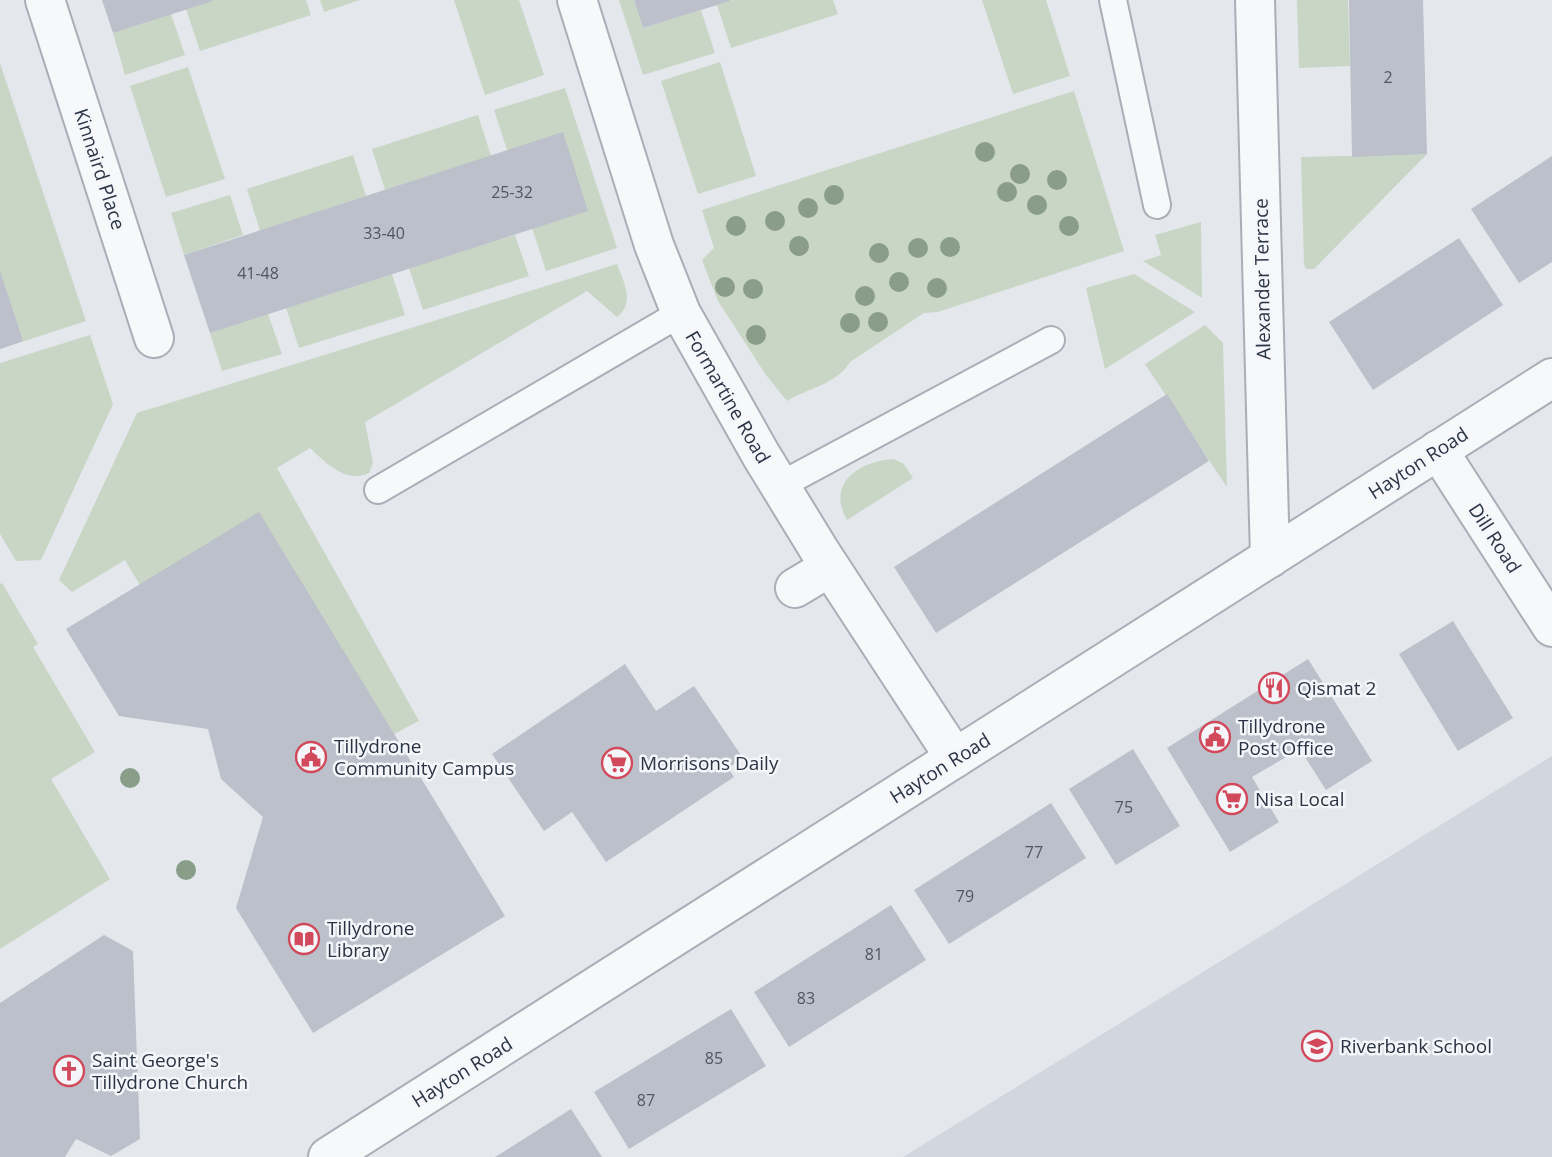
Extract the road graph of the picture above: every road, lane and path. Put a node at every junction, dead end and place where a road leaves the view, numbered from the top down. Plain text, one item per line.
1 (46, 0) edge
2 (577, 0) edge
3 (1113, 0) edge
4 (1255, 0) edge
5 (1157, 205) dead end
6 (681, 313) junction
7 (154, 338) dead end
8 (1051, 340) dead end
9 (1552, 378) edge
10 (1438, 450) junction
11 (779, 486) junction
12 (378, 490) dead end
13 (1269, 558) junction
14 (830, 567) junction
15 (795, 588) dead end
16 (1552, 627) edge
17 (955, 758) junction
18 (340, 1154) edge

1 - 7 street, Kinnaird Place
2 - 6 street, Formartine Road
3 - 5 lane
4 - 13 street, Alexander Terrace
6 - 11 street, Formartine Road
6 - 12 lane
8 - 11 lane
9 - 10 street, Hayton Road
10 - 13 street, Hayton Road
10 - 16 street, Dill Road
11 - 14 street, Formartine Road
13 - 17 street, Hayton Road
14 - 15 street
14 - 17 street, Formartine Road
17 - 18 street, Hayton Road

